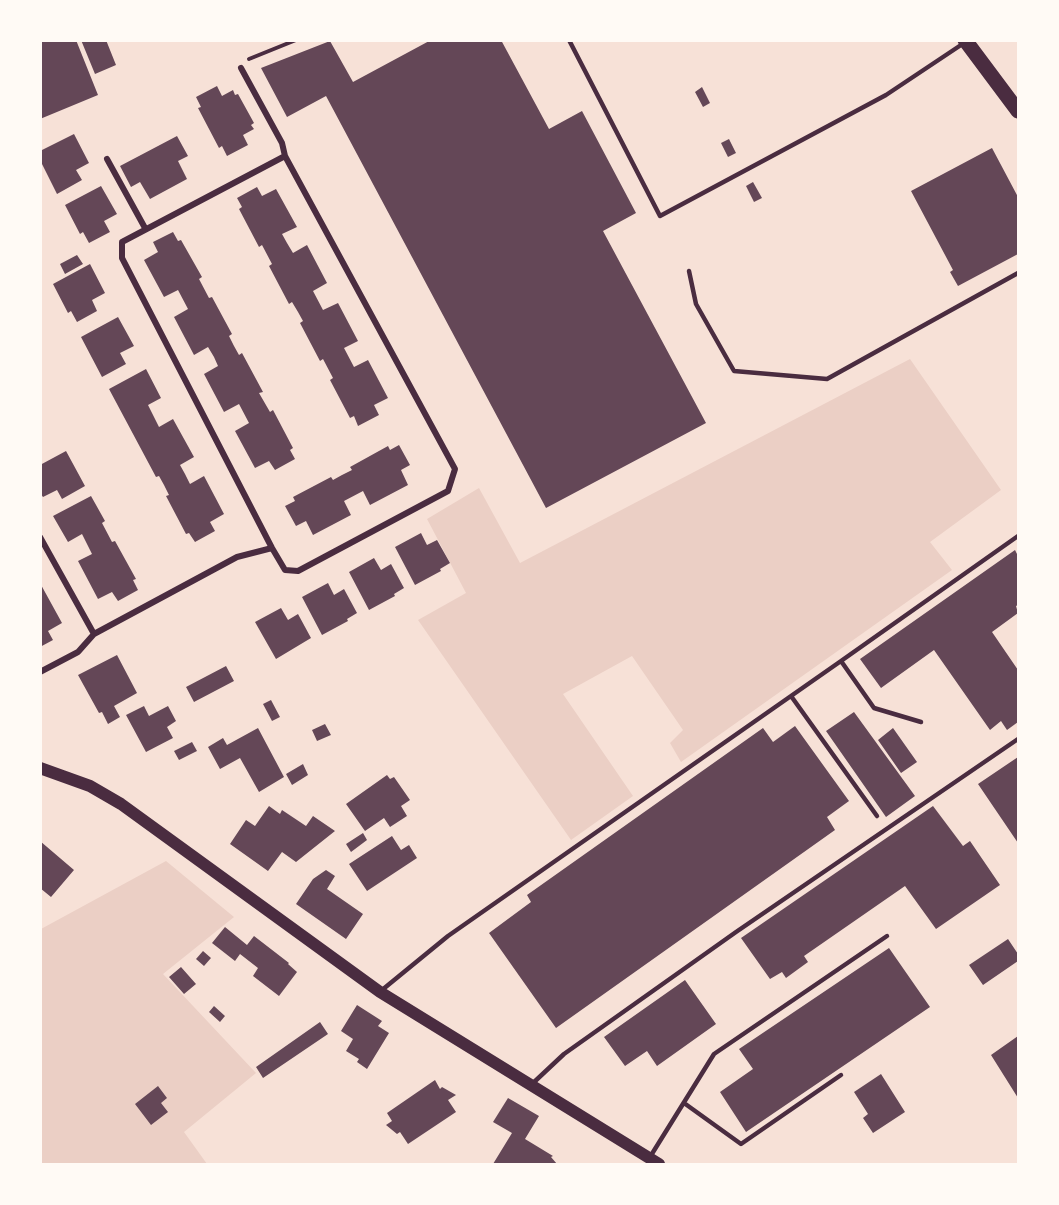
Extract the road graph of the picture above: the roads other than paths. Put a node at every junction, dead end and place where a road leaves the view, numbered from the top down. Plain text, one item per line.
1 (568, 40) edge
2 (966, 41) edge
3 (241, 68) road end
4 (1018, 111) edge
5 (285, 156) junction
6 (107, 159) dead end
7 (145, 228) junction
8 (689, 272) dead end
9 (1018, 273) edge
10 (1018, 536) edge
11 (40, 537) edge
12 (272, 548) junction
13 (94, 634) junction
14 (841, 661) junction
15 (40, 672) edge
16 (791, 696) junction
17 (921, 722) dead end
18 (1018, 739) edge
19 (40, 768) edge
20 (877, 816) dead end
21 (887, 936) dead end
22 (380, 992) junction
23 (841, 1075) dead end
24 (530, 1086) junction
25 (684, 1103) junction
26 (654, 1161) edge

1 - 2 lane
2 - 4 main road
3 - 5 street
5 - 7 street
5 - 12 street
6 - 7 street
7 - 12 street
8 - 9 lane
10 - 14 lane
11 - 13 street
12 - 13 street
13 - 15 street
14 - 16 lane
14 - 17 lane
16 - 20 lane
16 - 22 lane
18 - 24 lane
19 - 22 main road
21 - 25 lane
22 - 24 main road
23 - 25 lane
24 - 26 main road
25 - 26 lane

